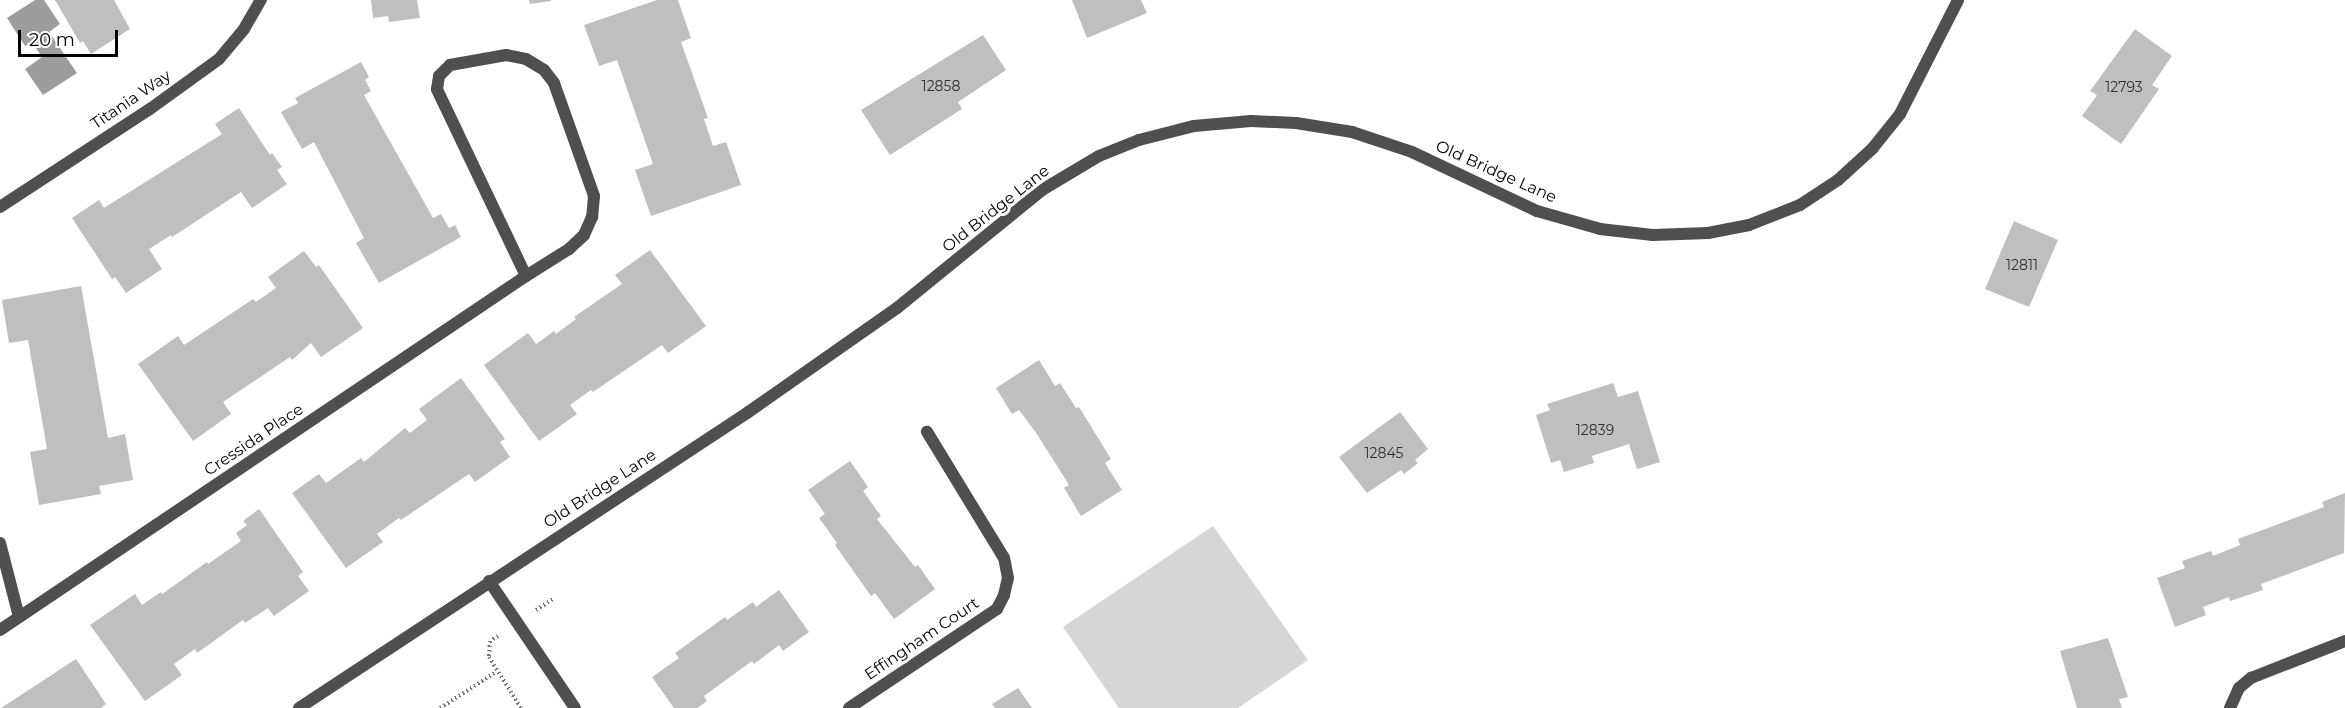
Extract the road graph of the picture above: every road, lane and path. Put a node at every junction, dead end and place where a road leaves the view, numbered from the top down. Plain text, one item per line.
1 (261, 0) edge
2 (1959, 0) edge
3 (0, 207) edge
4 (526, 276) junction
5 (927, 432) dead end
6 (0, 543) edge
7 (489, 581) junction
8 (19, 617) junction
9 (0, 630) edge
10 (490, 641) dead end
11 (2345, 642) edge
12 (496, 672) junction
13 (299, 708) edge
14 (440, 708) edge
15 (520, 708) edge
16 (575, 708) edge
17 (849, 708) edge
18 (2230, 708) edge

1 - 3 street, Titania Way
2 - 7 street, Old Bridge Lane
4 - 4 street, Cressida Place
4 - 8 street, Cressida Place
5 - 17 street, Effingham Court
6 - 8 street
7 - 13 street, Old Bridge Lane
7 - 16 street
8 - 9 street, Cressida Place
10 - 12 path
11 - 18 street
12 - 14 path
12 - 15 path

